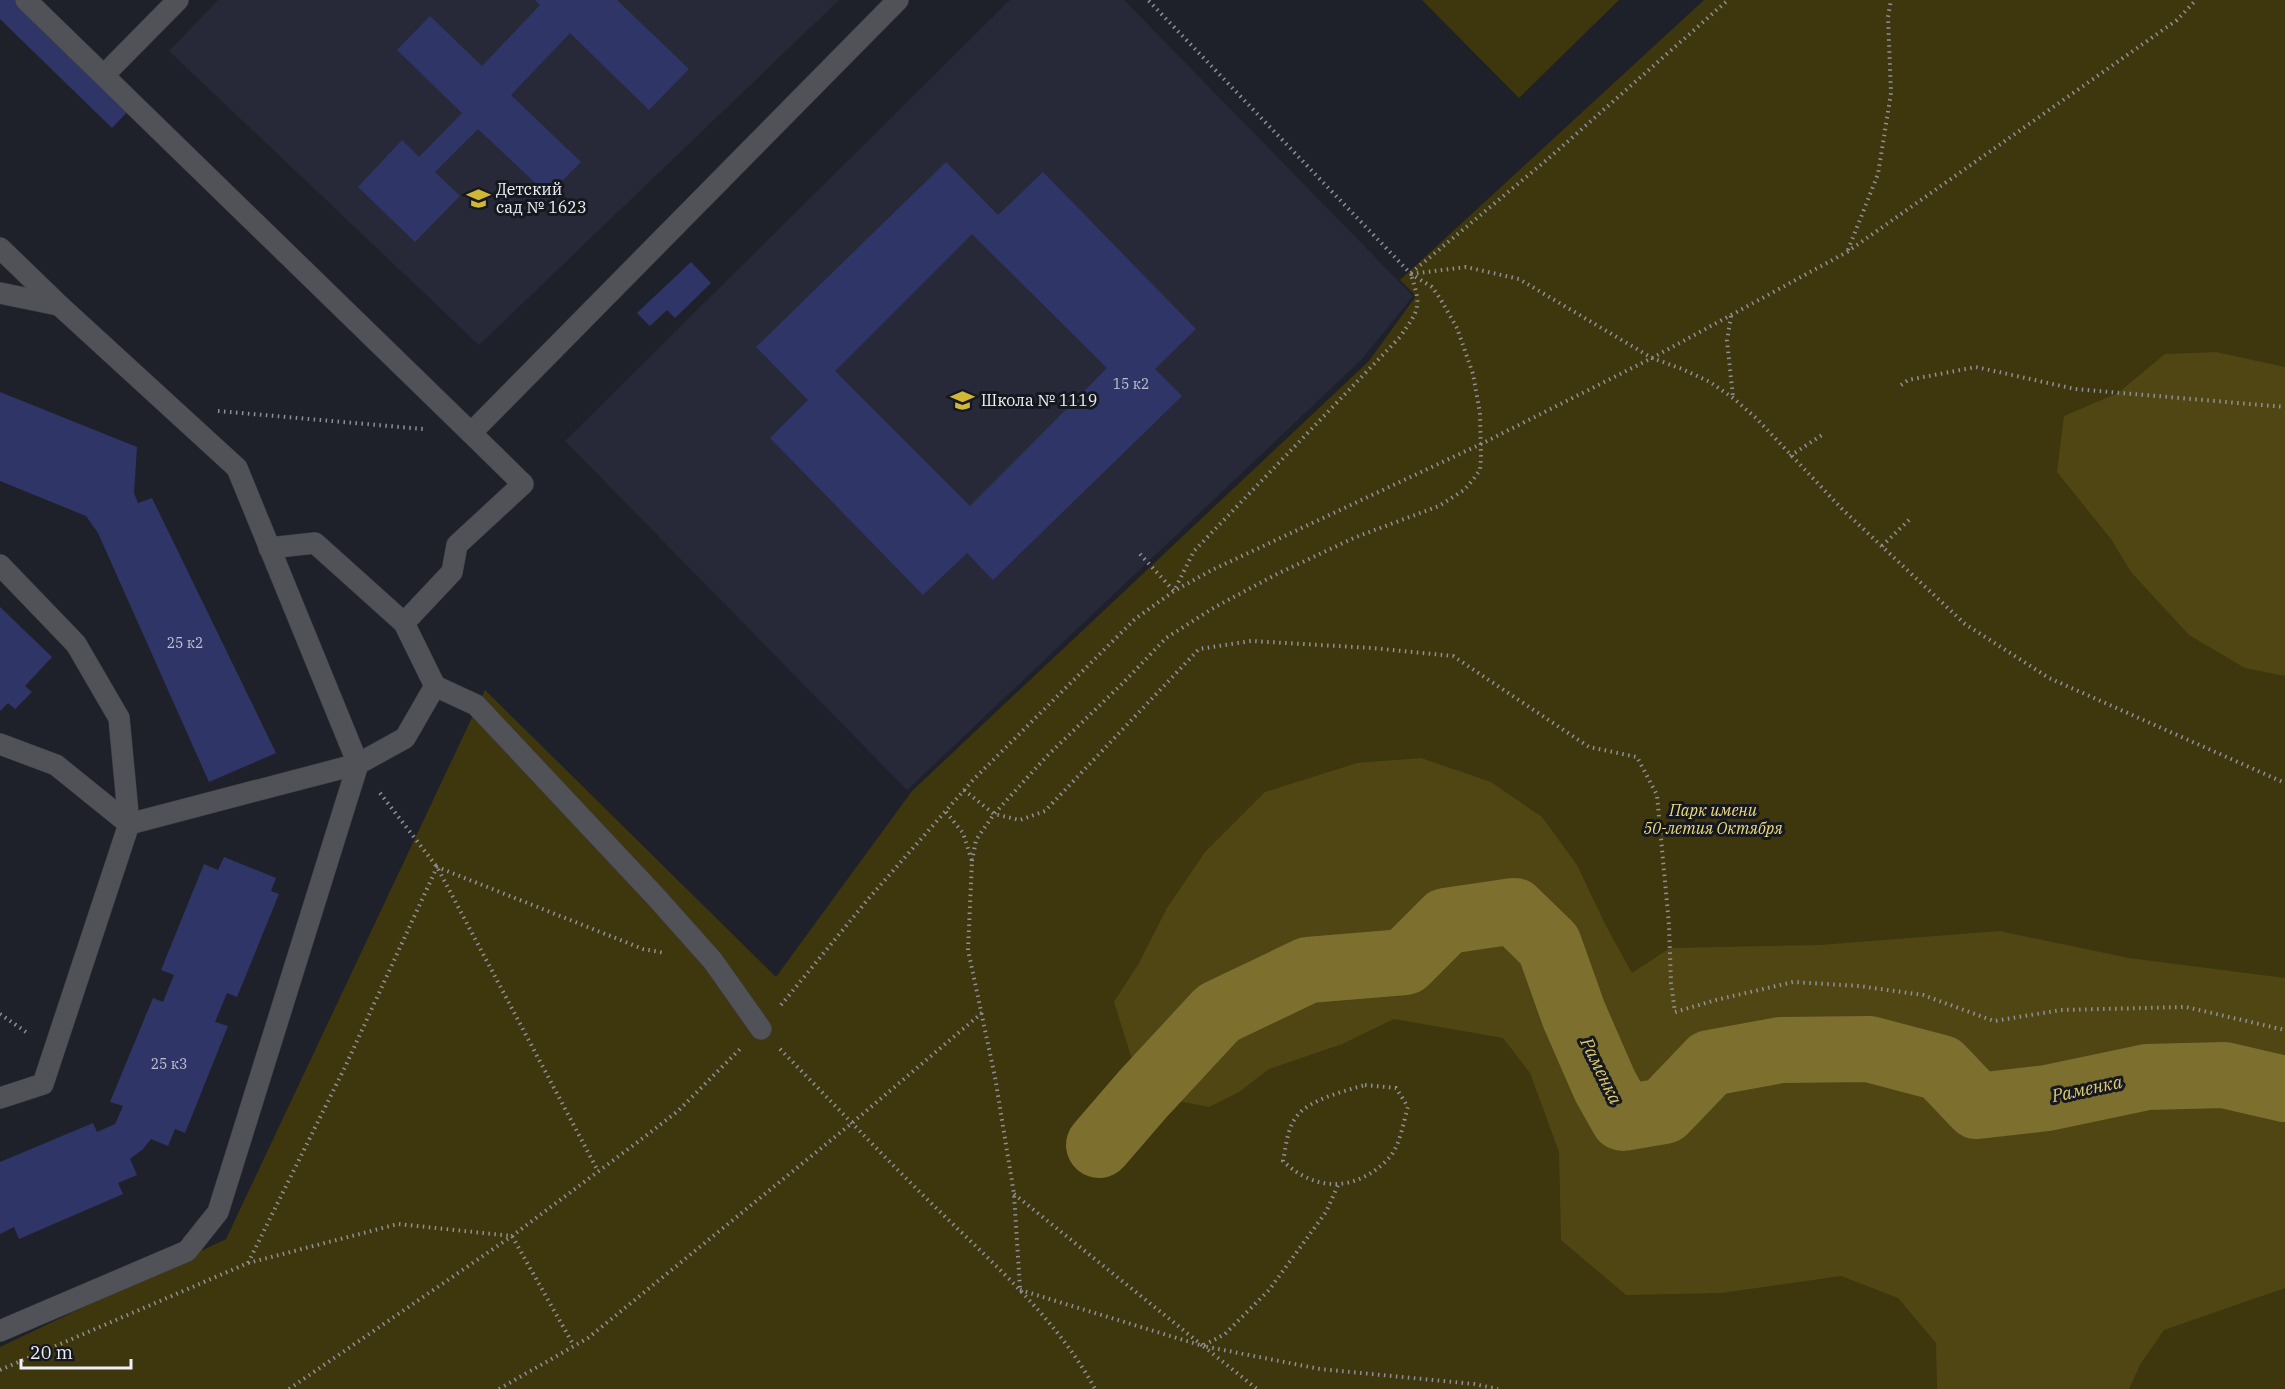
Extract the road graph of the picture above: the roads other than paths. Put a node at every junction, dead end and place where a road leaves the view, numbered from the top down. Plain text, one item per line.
1 (26, 0) edge
2 (178, 0) edge
3 (898, 0) edge
4 (104, 75) junction
5 (0, 248) edge
6 (0, 293) edge
7 (59, 305) junction
8 (471, 433) junction
9 (269, 548) junction
10 (0, 565) edge
11 (404, 623) junction
12 (435, 686) junction
13 (0, 744) edge
14 (358, 764) junction
15 (129, 824) junction
16 (761, 1029) road end
17 (0, 1098) edge
18 (0, 1331) edge

1 - 4 lane
2 - 4 lane
3 - 8 lane
4 - 8 lane
5 - 7 lane
6 - 7 lane
7 - 9 lane
8 - 11 lane
9 - 11 lane
9 - 14 lane
10 - 15 lane
11 - 12 lane
12 - 14 lane
12 - 16 lane
13 - 15 lane
14 - 15 lane
14 - 18 lane
15 - 17 lane

